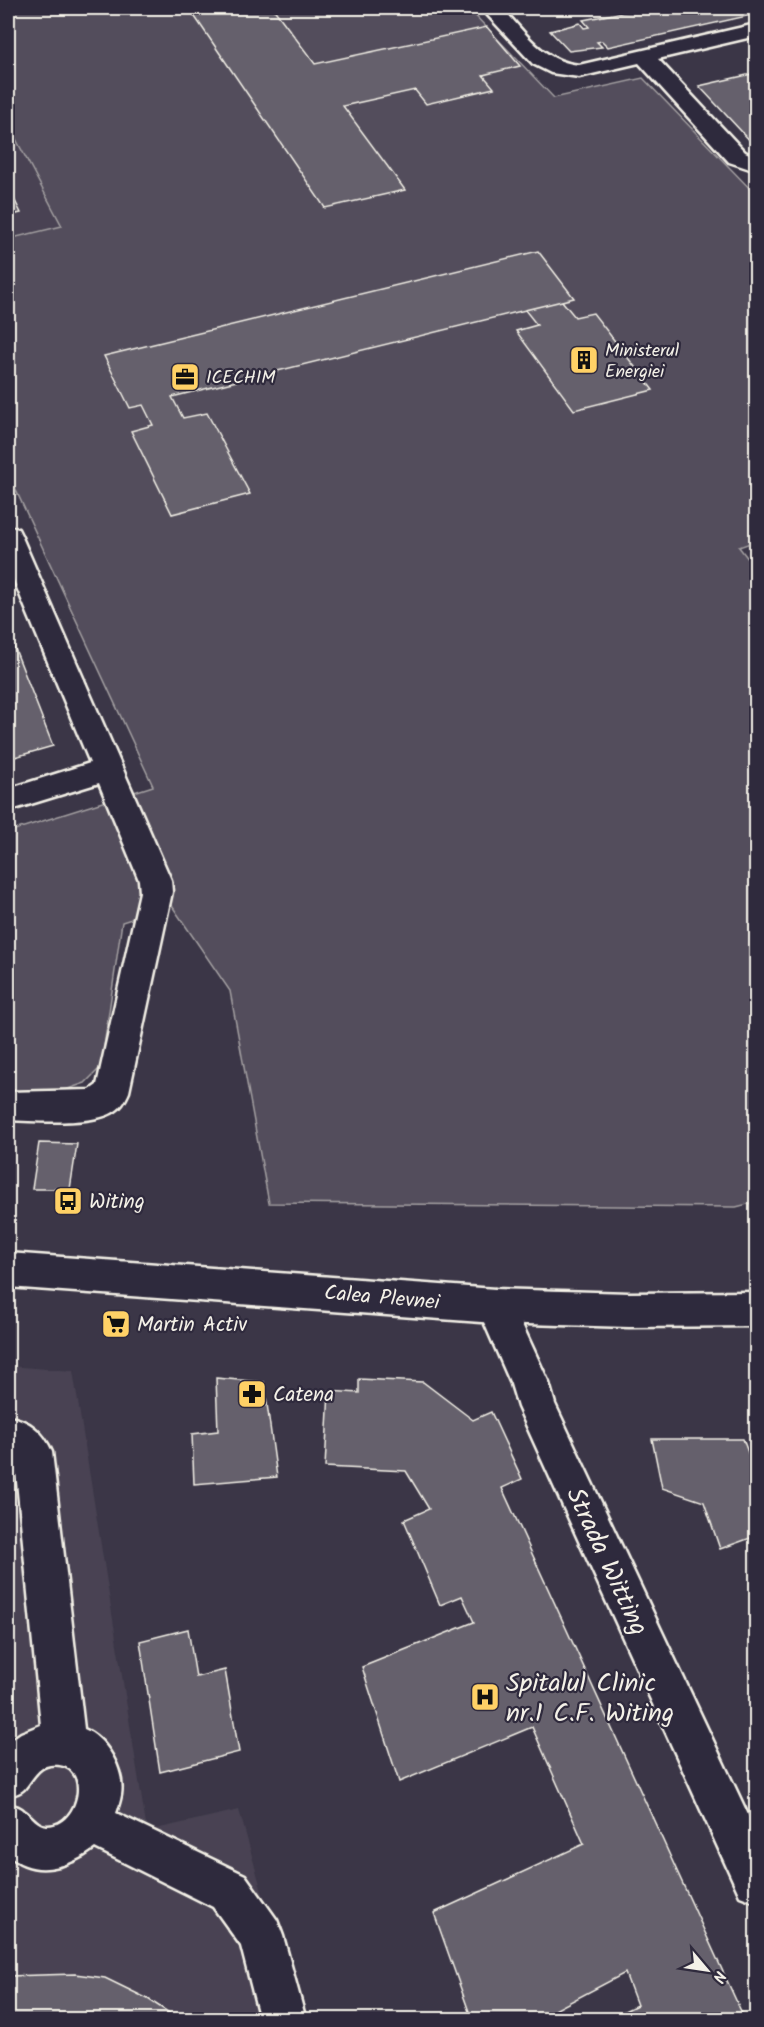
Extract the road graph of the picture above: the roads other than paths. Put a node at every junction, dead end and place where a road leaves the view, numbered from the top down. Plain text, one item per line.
1 (493, 8) edge
2 (756, 30) edge
3 (645, 57) junction
4 (756, 164) edge
5 (8, 535) edge
6 (109, 769) junction
7 (8, 800) edge
8 (8, 1106) edge
9 (8, 1270) edge
10 (495, 1306) junction
11 (756, 1309) edge
12 (8, 1435) edge
13 (64, 1743) junction
14 (10, 1764) edge
15 (90, 1823) junction
16 (8, 1826) edge
17 (756, 1880) edge
18 (283, 2019) edge

1 - 3 main road
2 - 3 main road
3 - 4 main road
5 - 6 main road
6 - 7 main road
6 - 8 main road
9 - 10 main road, Calea Plevnei
10 - 11 main road, Calea Plevnei
10 - 17 main road, Strada Witting
12 - 13 main road
13 - 14 main road
13 - 15 main road
15 - 16 main road
15 - 18 main road

